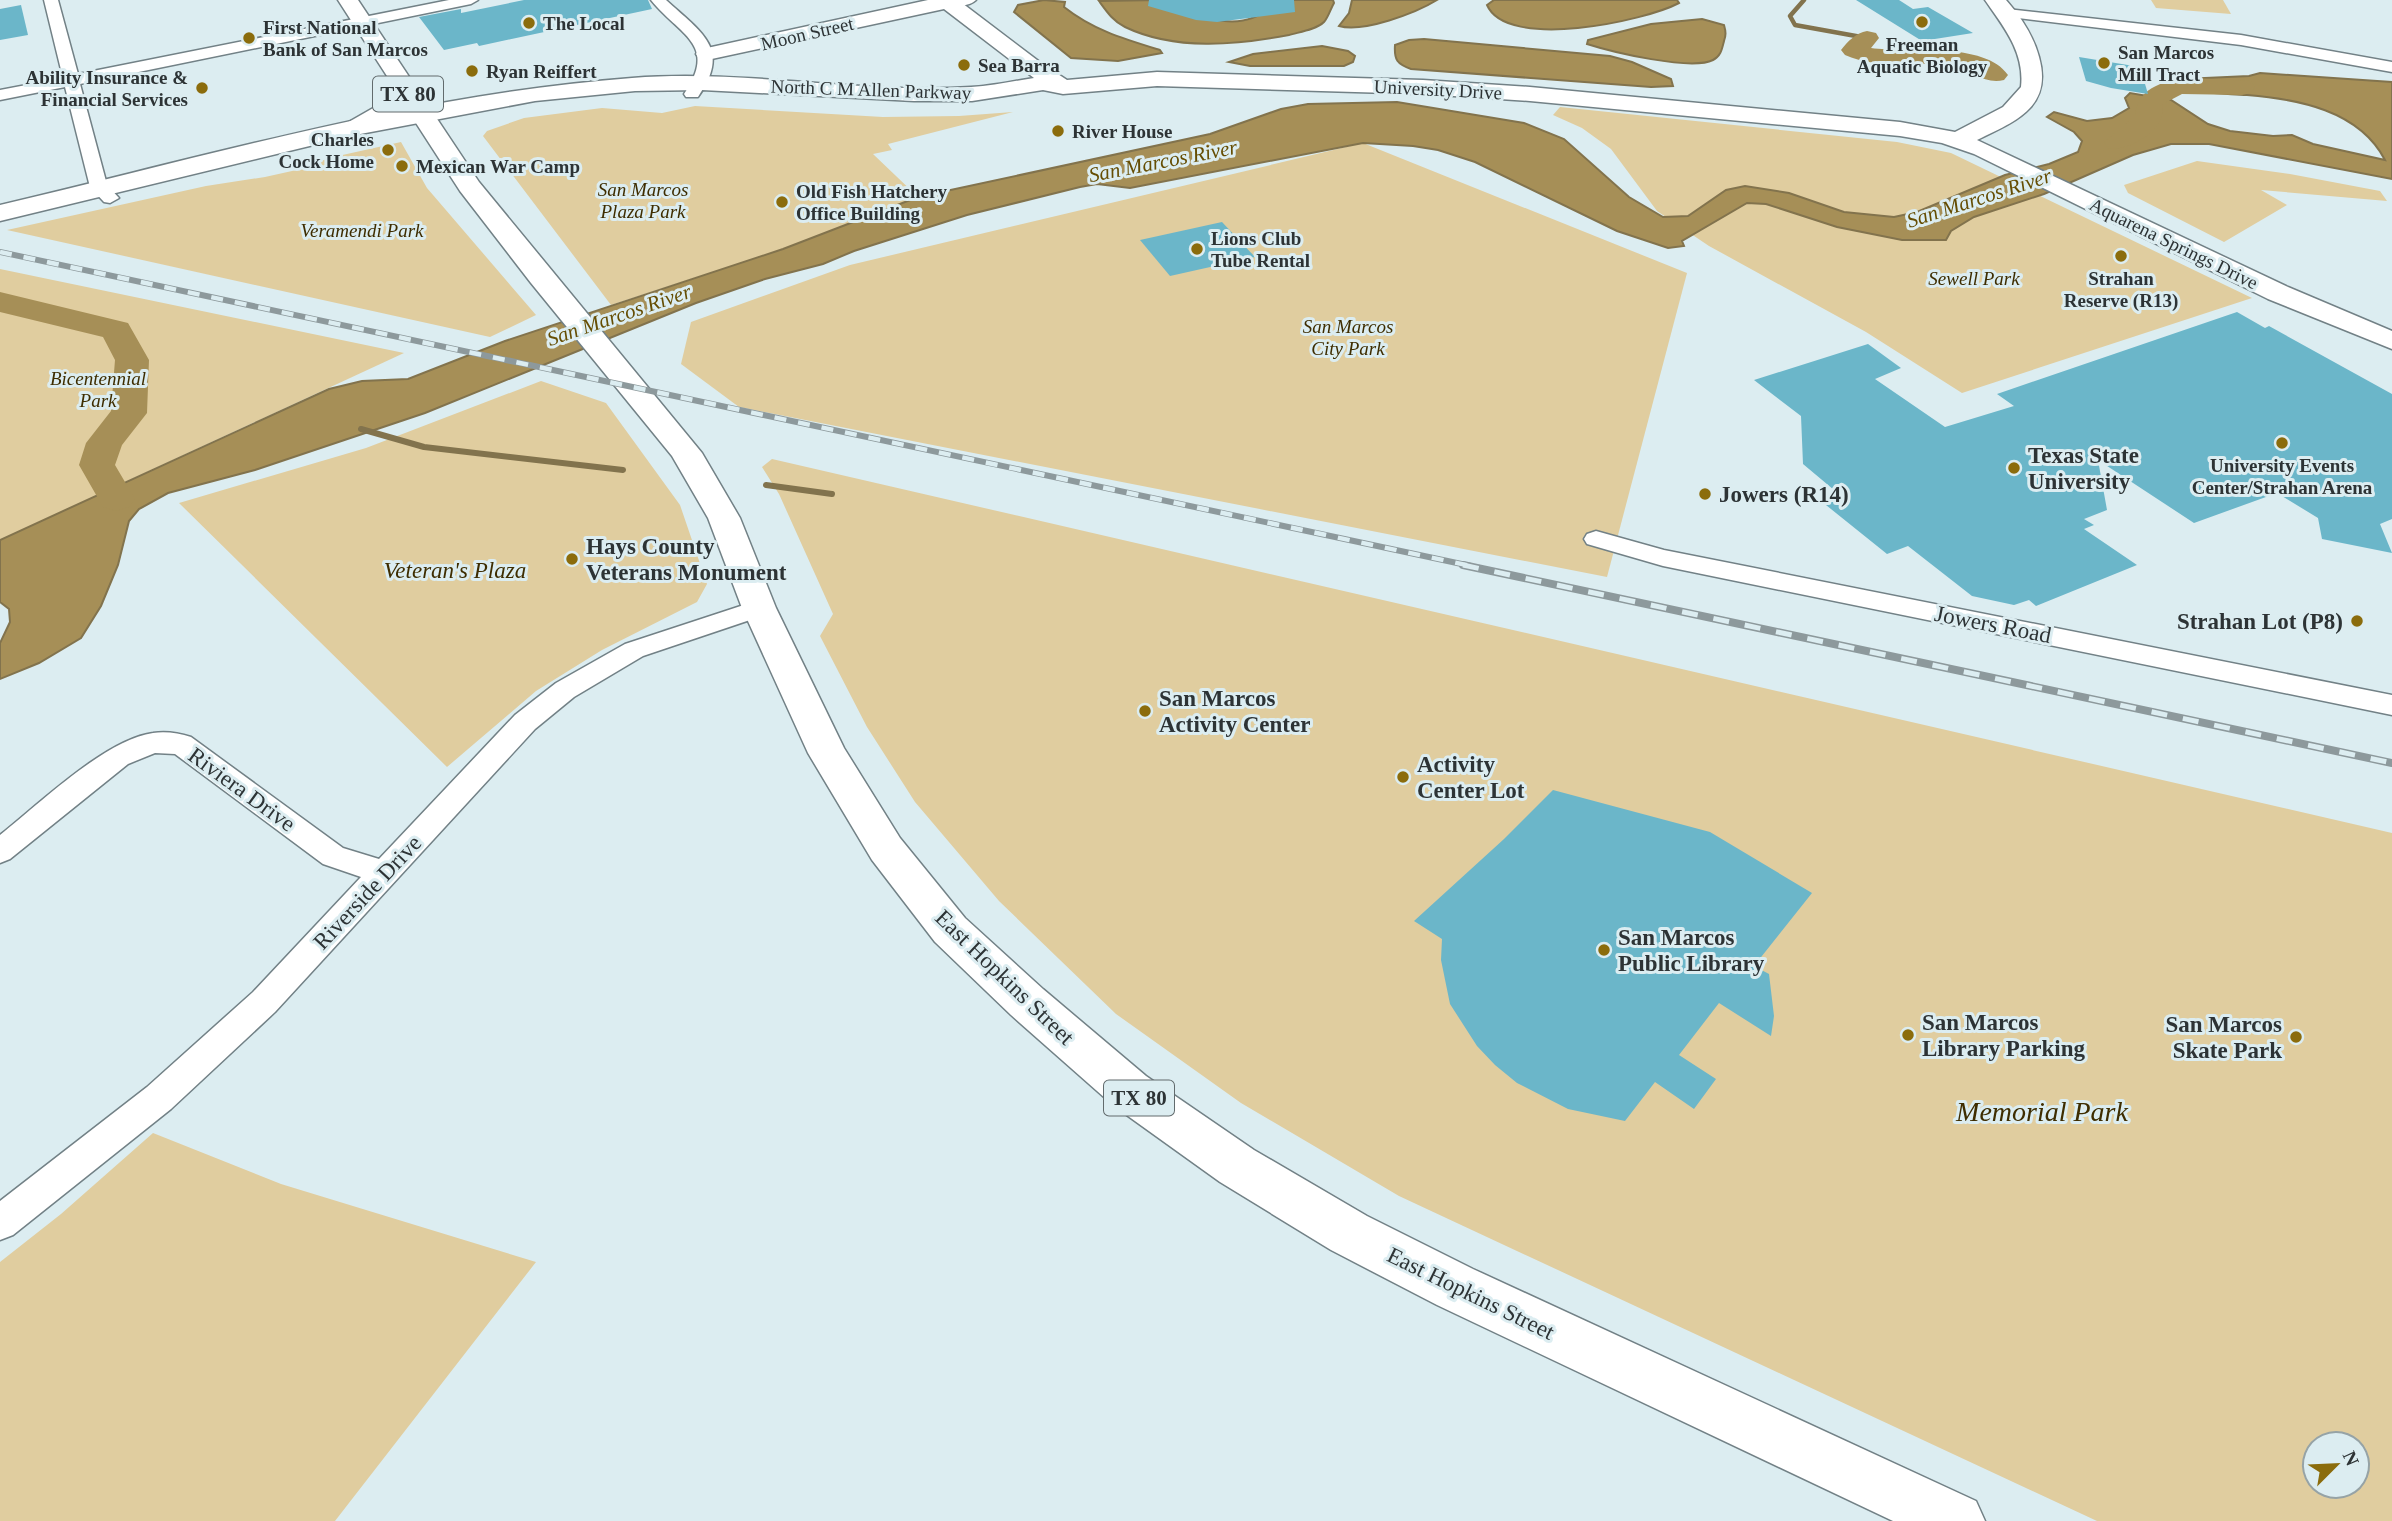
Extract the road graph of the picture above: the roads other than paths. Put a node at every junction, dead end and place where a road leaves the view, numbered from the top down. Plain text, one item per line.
1 (51, 0) edge
2 (348, 0) edge
3 (471, 0) edge
4 (658, 0) edge
5 (969, 0) edge
6 (948, 1) edge
7 (2001, 6) edge
8 (364, 23) junction
9 (708, 54) junction
10 (1017, 56) junction
11 (2392, 67) edge
12 (1157, 79) junction
13 (72, 80) junction
14 (1063, 87) junction
15 (697, 89) junction
16 (407, 92) junction
17 (0, 95) edge
18 (426, 120) junction
19 (355, 128) junction
20 (1958, 140) junction
21 (104, 192) junction
22 (0, 213) edge
23 (0, 221) edge
24 (2392, 341) edge
25 (1596, 539) dead end
26 (759, 608) junction
27 (2392, 705) edge
28 (0, 851) edge
29 (384, 873) junction
30 (0, 1223) edge
31 (1887, 1505) edge
32 (1956, 1521) edge

1 - 13 street
2 - 8 main road, East Hopkins Street / TX 80
3 - 8 street
4 - 9 street
5 - 6 street, Moon Street
6 - 9 main road, Moon Street
6 - 10 main road
7 - 11 street
7 - 20 main road
8 - 13 street
8 - 16 main road, East Hopkins Street / TX 80
9 - 15 street
10 - 12 main road
10 - 14 main road
12 - 14 main road, University Drive
12 - 20 main road, University Drive
13 - 17 street
13 - 21 street
14 - 15 main road, North C M Allen Parkway
15 - 18 main road, North C M Allen Parkway
16 - 18 main road, East Hopkins Street / TX 80
16 - 19 main road
18 - 19 main road, North C M Allen Parkway
18 - 21 main road, North C M Allen Parkway
18 - 26 main road, East Hopkins Street / TX 80
19 - 21 main road, North C M Allen Parkway
20 - 24 main road, Aquarena Springs Drive
21 - 22 main road
21 - 23 main road
25 - 27 street, Jowers Road
26 - 29 street, Riverside Drive
26 - 31 main road, East Hopkins Street / TX 80
28 - 29 street, Riviera Drive
29 - 30 street, Riverside Drive
31 - 32 main road, East Hopkins Street / TX 80

